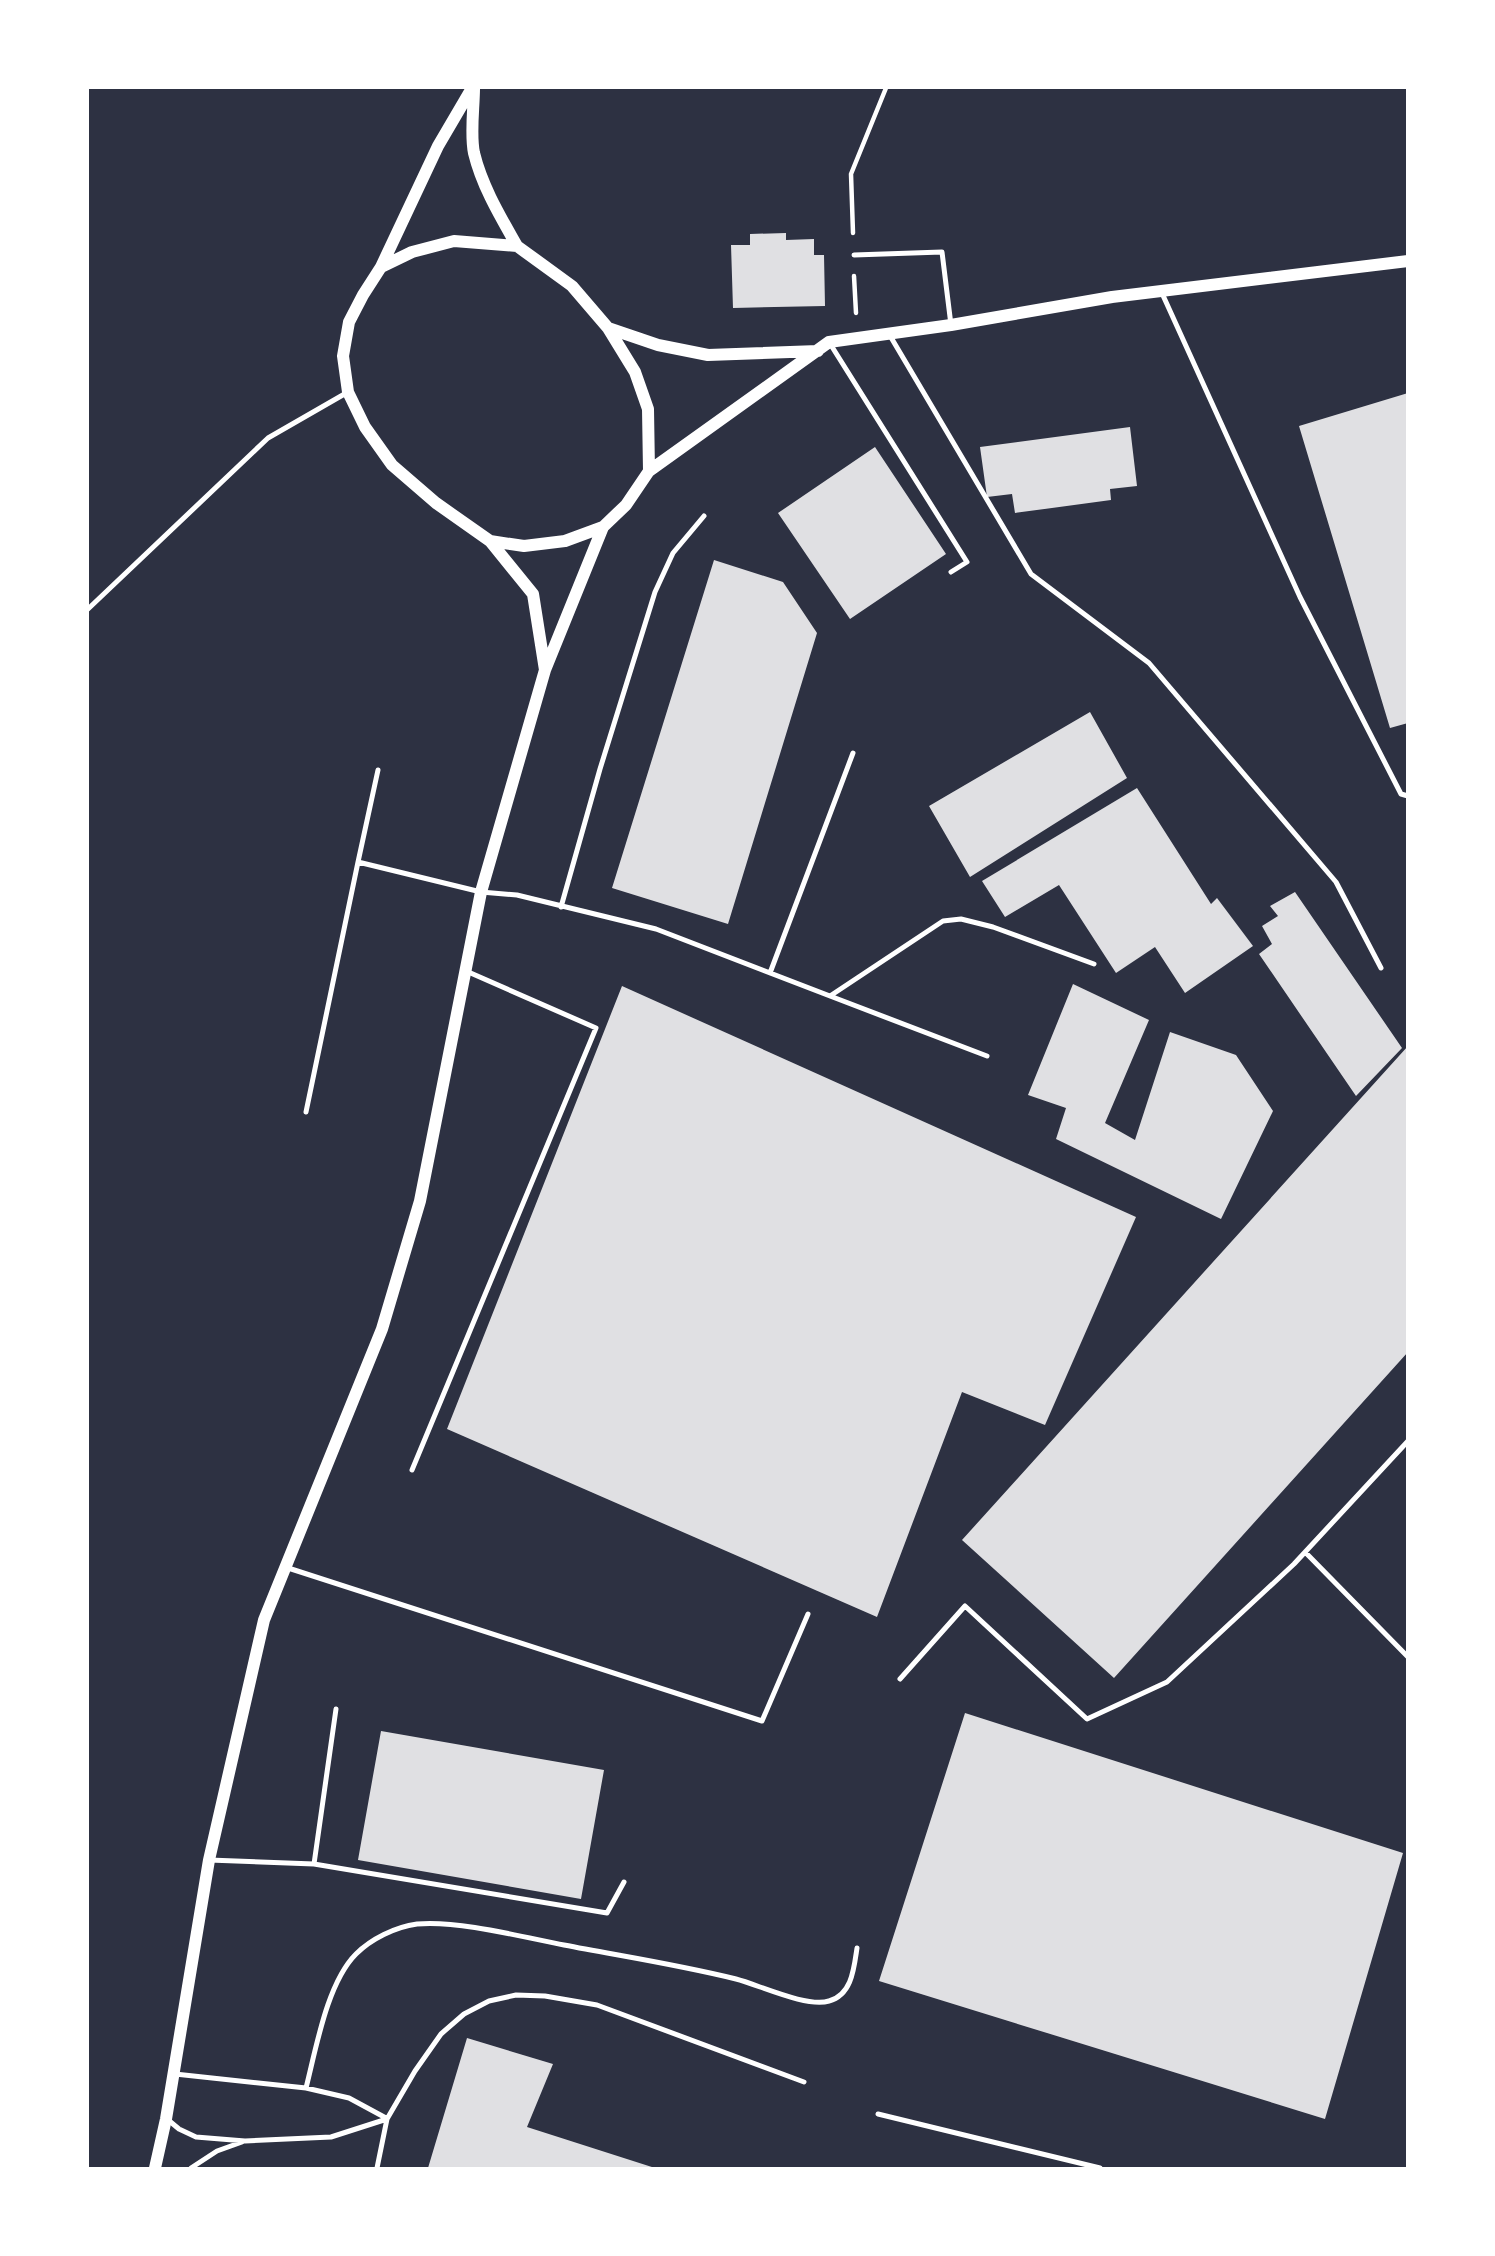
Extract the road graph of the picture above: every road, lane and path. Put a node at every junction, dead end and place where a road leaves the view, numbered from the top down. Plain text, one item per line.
1 (473, 88) edge
2 (886, 88) edge
3 (517, 246) junction
4 (854, 255) junction
5 (1408, 261) edge
6 (381, 267) junction
7 (1161, 291) junction
8 (951, 325) junction
9 (608, 328) junction
10 (889, 334) junction
11 (856, 338) junction
12 (824, 346) junction
13 (348, 392) junction
14 (649, 471) junction
15 (704, 516) dead end
16 (603, 527) junction
17 (490, 541) junction
18 (951, 572) dead end
19 (88, 609) edge
20 (545, 670) junction
21 (853, 753) dead end
22 (378, 770) dead end
23 (1408, 796) edge
24 (358, 863) junction
25 (481, 892) junction
26 (561, 907) junction
27 (1094, 964) dead end
28 (1381, 968) dead end
29 (466, 971) junction
30 (770, 973) junction
31 (830, 996) junction
32 (987, 1056) dead end
33 (306, 1112) dead end
34 (1408, 1441) edge
35 (412, 1470) dead end
36 (1305, 1552) junction
37 (285, 1567) junction
38 (808, 1614) dead end
39 (1408, 1657) edge
40 (900, 1679) dead end
41 (336, 1709) dead end
42 (209, 1860) junction
43 (314, 1864) junction
44 (624, 1882) dead end
45 (857, 1948) dead end
46 (172, 2074) junction
47 (804, 2082) dead end
48 (306, 2088) junction
49 (878, 2114) dead end
50 (166, 2119) junction
51 (387, 2119) junction
52 (245, 2141) junction
53 (155, 2168) edge
54 (191, 2168) edge
55 (377, 2168) edge
56 (1100, 2168) edge

1 - 3 street
1 - 6 street
2 - 4 path
3 - 6 street
3 - 9 street
4 - 8 lane
4 - 11 path
5 - 7 street
6 - 13 street
7 - 8 street
7 - 23 lane
8 - 10 street
9 - 12 street
9 - 14 street
10 - 11 street
10 - 28 lane
11 - 12 street
12 - 14 street
12 - 18 lane
13 - 17 street
13 - 19 lane
14 - 16 street
15 - 26 lane
16 - 17 street
16 - 20 street
17 - 20 street
20 - 25 street
21 - 30 lane
22 - 24 lane
24 - 25 lane
24 - 33 lane
25 - 26 lane
25 - 29 street
26 - 30 lane
27 - 31 lane
29 - 35 lane
29 - 37 street
30 - 31 lane
31 - 32 lane
34 - 36 lane
36 - 39 lane
36 - 40 lane
37 - 38 lane
37 - 42 street
41 - 43 lane
42 - 43 lane
42 - 46 street
43 - 44 lane
45 - 48 lane
46 - 48 lane
46 - 50 street
47 - 51 lane
48 - 51 lane
49 - 56 lane
50 - 52 lane
50 - 53 street
51 - 52 lane
51 - 55 lane
52 - 54 lane

